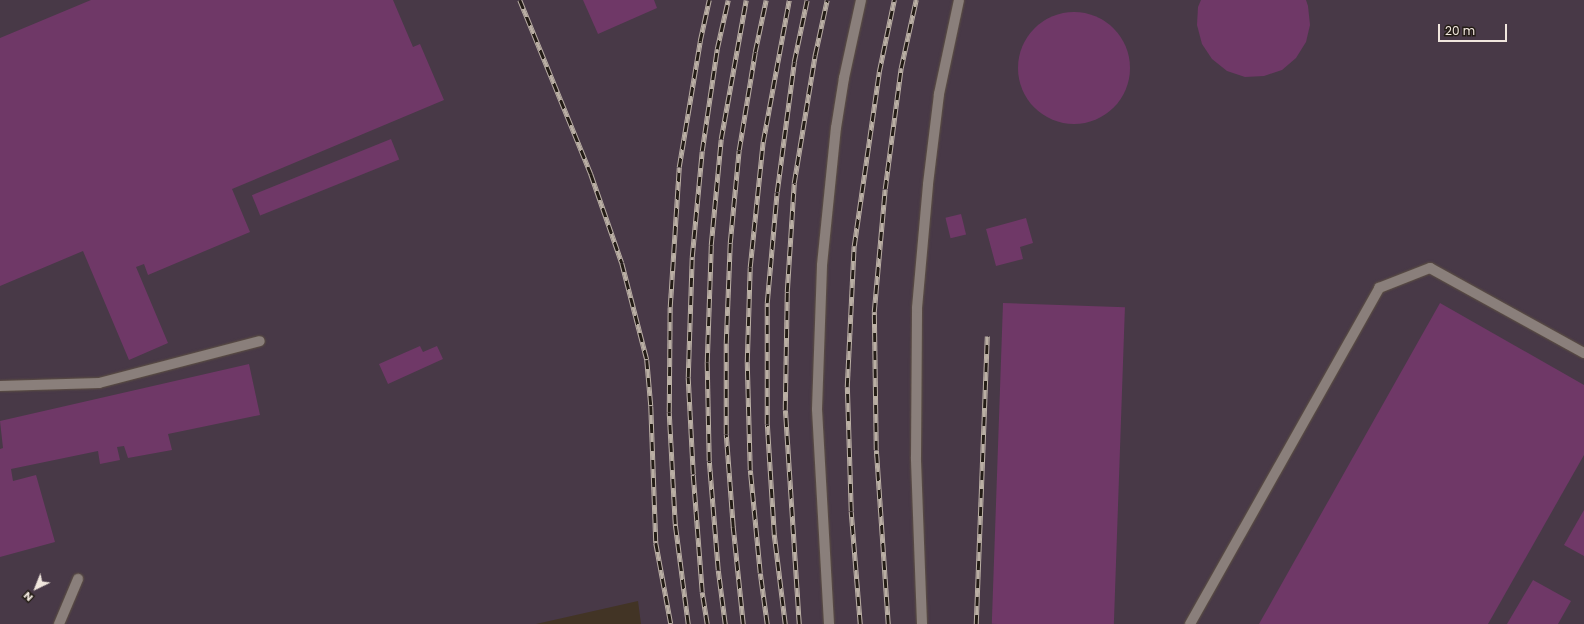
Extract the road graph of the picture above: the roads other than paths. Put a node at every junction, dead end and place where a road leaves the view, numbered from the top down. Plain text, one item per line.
1 (861, 0) edge
2 (959, 0) edge
3 (260, 342) dead end
4 (1584, 354) edge
5 (0, 386) edge
6 (78, 579) dead end
7 (59, 624) edge
8 (829, 624) edge
9 (922, 624) edge
10 (1190, 624) edge

1 - 8 lane
2 - 9 lane
3 - 5 lane
4 - 10 lane
6 - 7 lane

